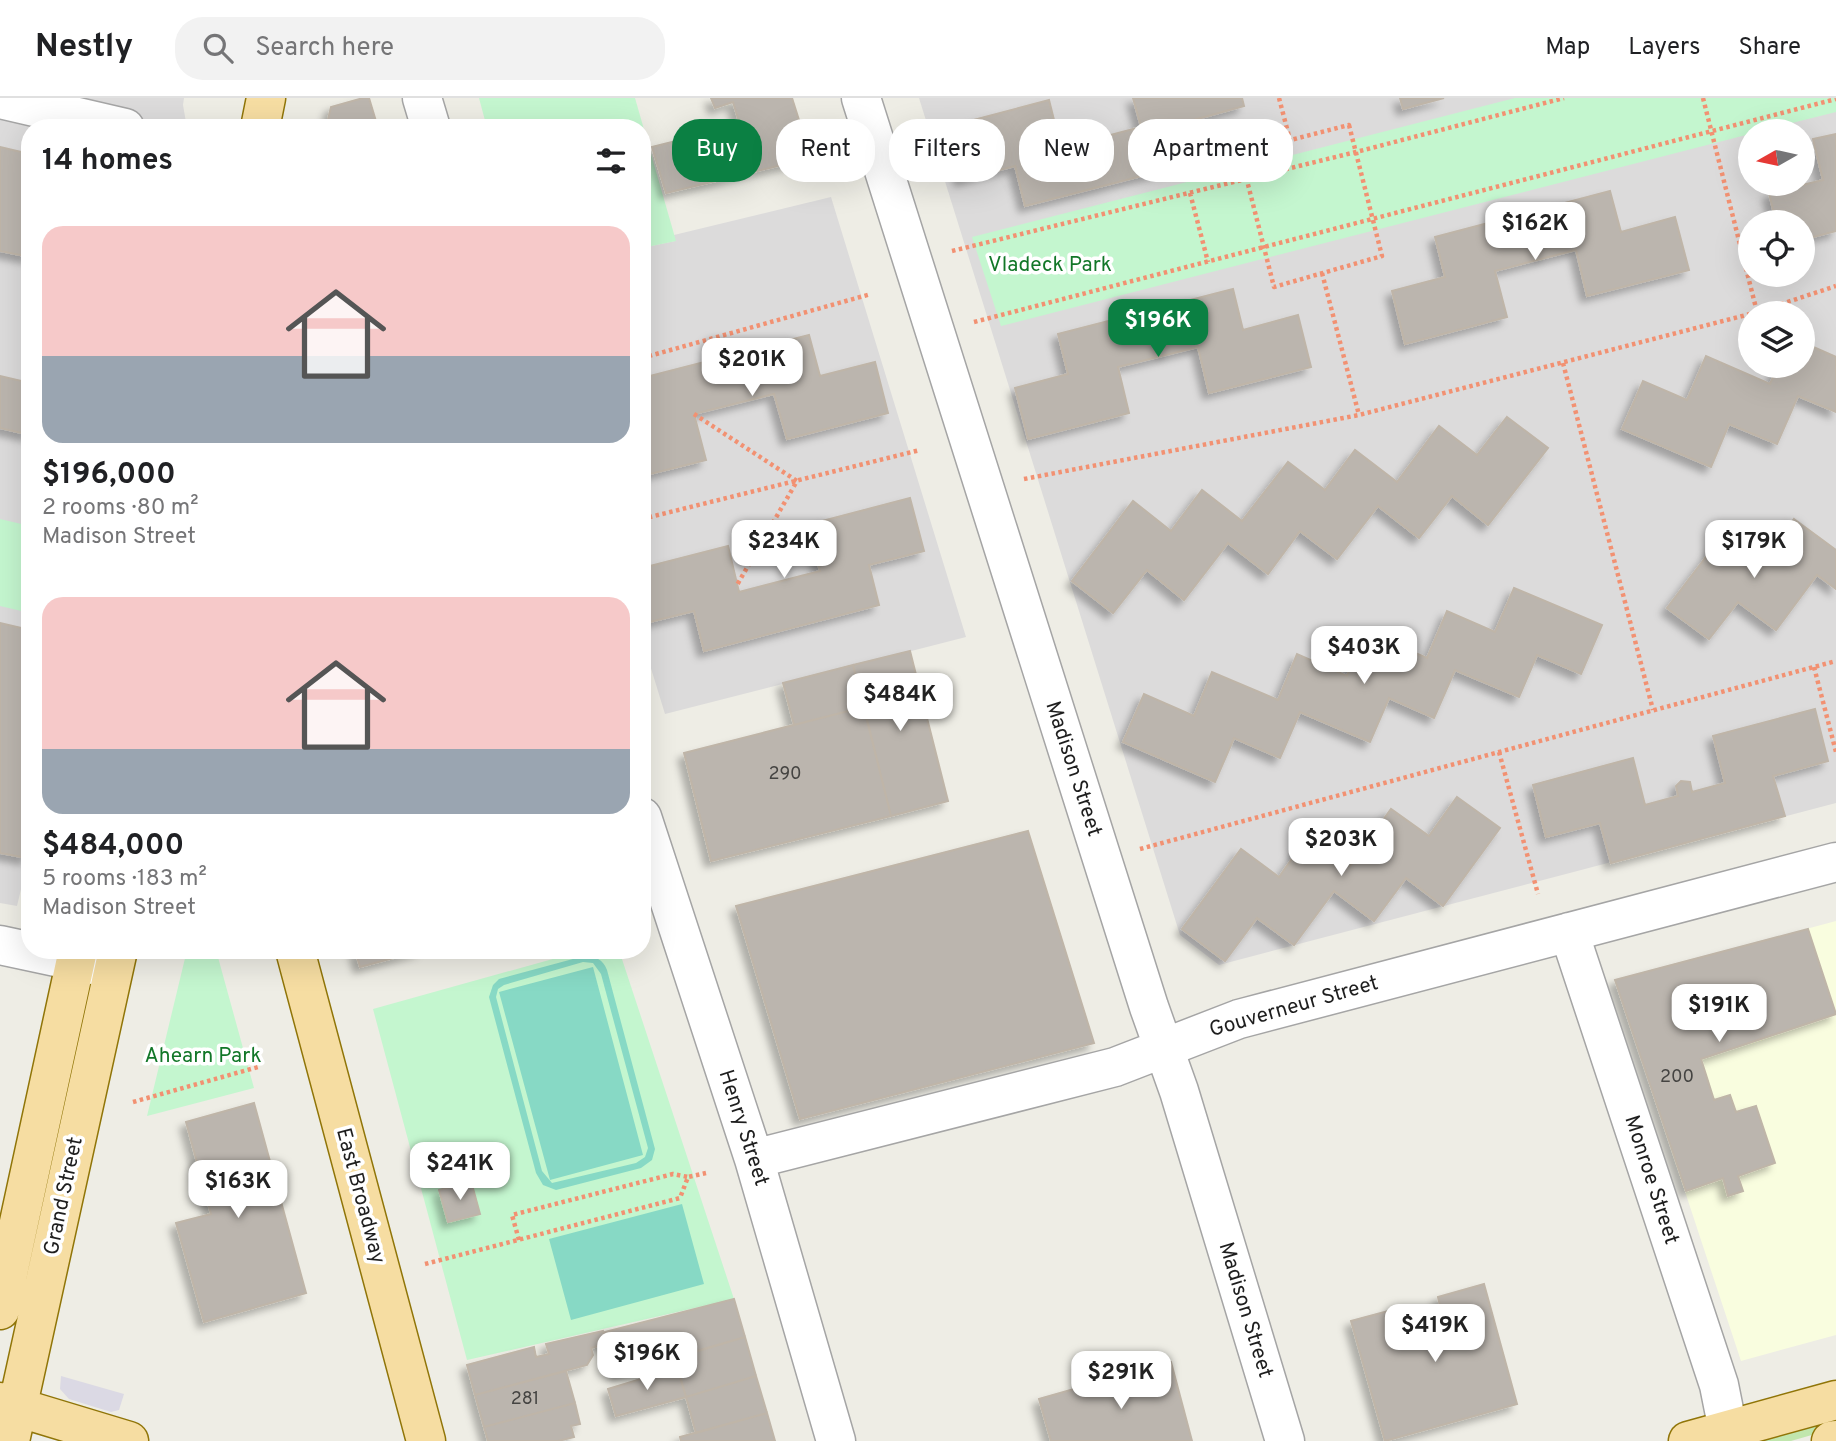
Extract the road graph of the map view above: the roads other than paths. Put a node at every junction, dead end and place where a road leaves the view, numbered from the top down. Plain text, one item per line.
1 (266, 98) edge
2 (422, 98) edge
3 (861, 98) edge
4 (0, 99) edge
5 (86, 119) edge
6 (262, 119) edge
7 (428, 119) edge
8 (651, 844) edge
9 (1836, 862) edge
10 (1569, 932) junction
11 (0, 945) edge
12 (21, 948) edge
13 (76, 959) edge
14 (297, 959) edge
15 (116, 960) edge
16 (1163, 1048) junction
17 (754, 1159) junction
18 (0, 1310) edge
19 (1836, 1400) edge
20 (9, 1417) edge
21 (1728, 1430) junction
22 (129, 1441) edge
23 (426, 1441) edge
24 (836, 1441) edge
25 (1285, 1441) edge
26 (1688, 1441) edge

1 - 6 main road
2 - 7 street
3 - 16 street, Madison Street
4 - 5 street
8 - 17 street, Henry Street
9 - 10 street, Gouverneur Street
10 - 16 street, Gouverneur Street
10 - 21 street, Monroe Street
11 - 12 street
13 - 18 main road, Grand Street
14 - 23 main road, East Broadway
15 - 20 main road, Grand Street
16 - 17 street, Gouverneur Street
16 - 25 street, Madison Street
17 - 24 street, Henry Street
19 - 21 main road
20 - 22 main road
21 - 26 main road

